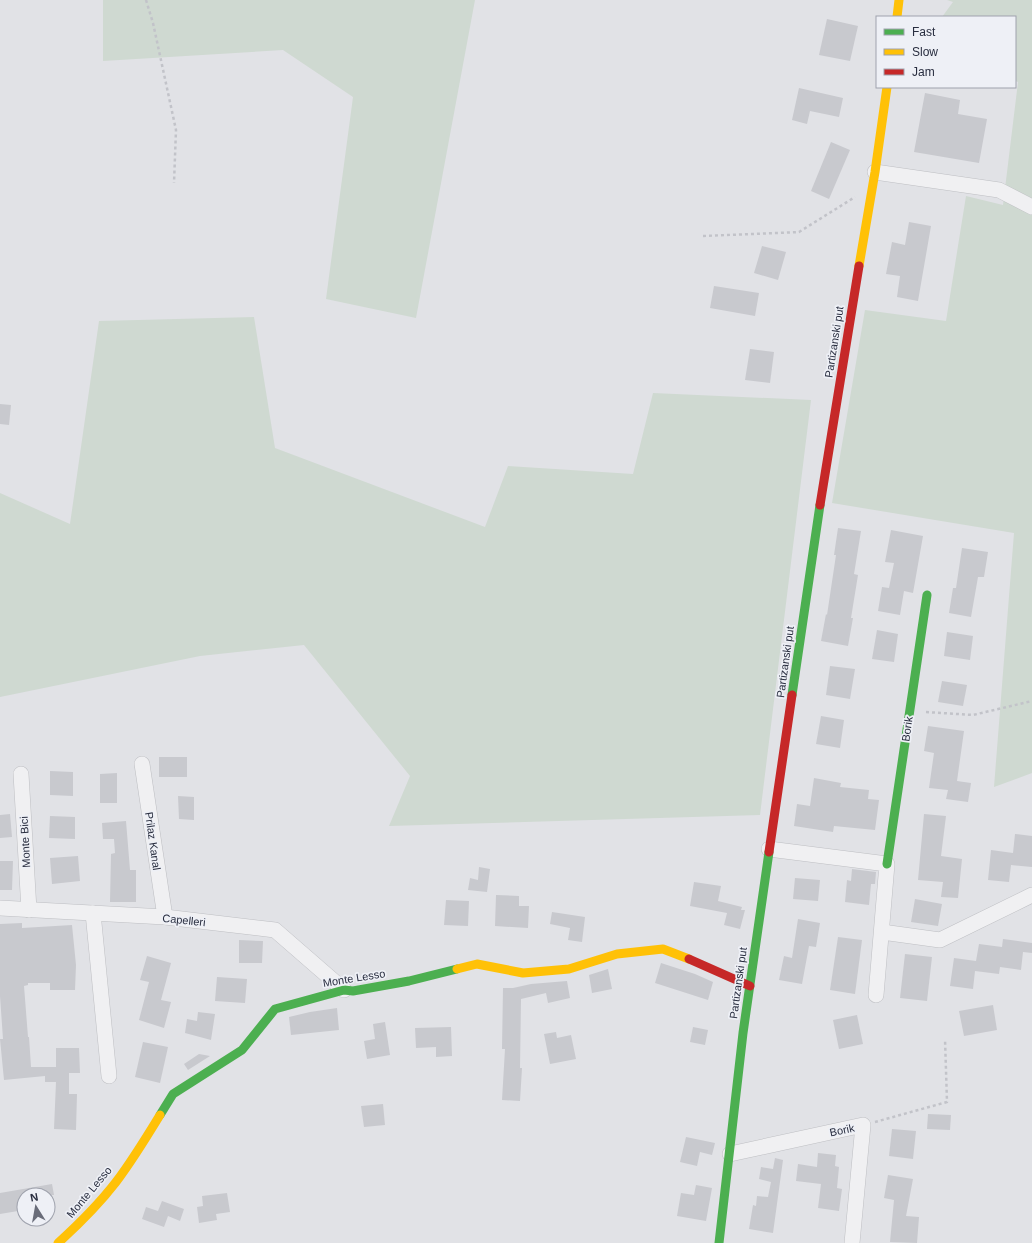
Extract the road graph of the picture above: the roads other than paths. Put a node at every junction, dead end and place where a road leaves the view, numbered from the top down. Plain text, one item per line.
1 (900, 0) edge
2 (897, 16) edge
3 (887, 88) edge
4 (874, 179) junction
5 (1032, 207) edge
6 (927, 595) dead end
7 (142, 764) dead end
8 (21, 774) dead end
9 (769, 849) junction
10 (887, 864) junction
11 (1032, 895) edge
12 (0, 908) edge
13 (29, 910) junction
14 (93, 913) junction
15 (165, 917) junction
16 (882, 932) junction
17 (750, 986) junction
18 (344, 990) junction
19 (876, 995) dead end
20 (109, 1076) dead end
21 (730, 1154) junction
22 (58, 1243) edge
23 (719, 1243) edge
24 (852, 1243) edge

1 - 2 street
3 - 4 street, Partizanski put
4 - 5 street
4 - 9 street, Partizanski put
6 - 10 street, Borik
7 - 15 street, Prilaz Kanal
8 - 13 street, Monte Bici
9 - 10 street
9 - 17 street, Partizanski put
10 - 16 street, Borik
11 - 16 street
12 - 13 street, Capelleri
13 - 14 street, Capelleri
14 - 15 street, Capelleri
14 - 20 street
15 - 18 street, Capelleri
16 - 19 street, Borik
17 - 18 street, Monte Lesso
17 - 21 street, Partizanski put
18 - 22 street, Monte Lesso
21 - 23 street, Partizanski put
21 - 24 street, Borik

